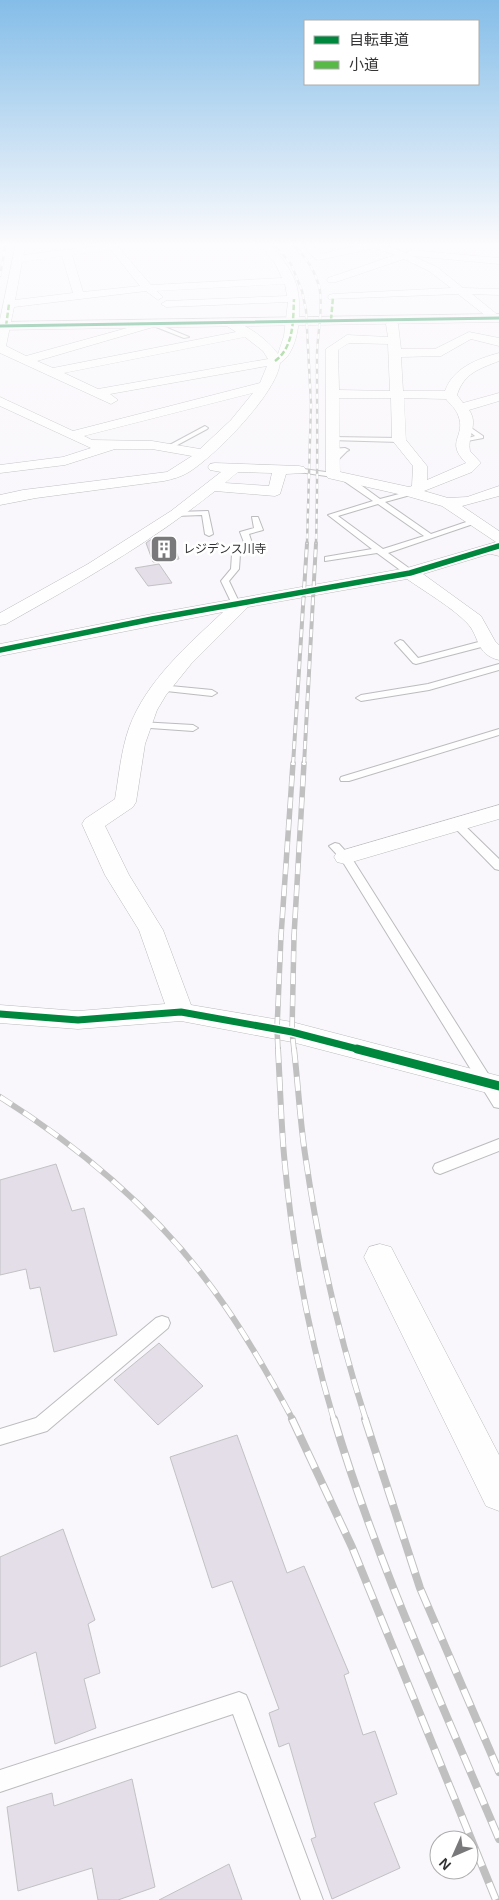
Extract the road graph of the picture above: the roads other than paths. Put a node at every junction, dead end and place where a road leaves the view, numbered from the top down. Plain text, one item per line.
1 (2, 332) edge
2 (127, 332) edge
3 (173, 332) edge
4 (290, 332) edge
5 (392, 332) edge
6 (246, 333) joint
7 (186, 337) dead end
8 (499, 342) edge
9 (394, 347) junction
10 (0, 348) edge
11 (437, 353) junction
12 (499, 357) edge
13 (26, 360) junction
14 (275, 361) junction
15 (471, 369) junction
16 (52, 372) junction
17 (490, 376) dead end
18 (265, 386) junction
19 (96, 393) junction
20 (334, 394) junction
21 (396, 395) junction
22 (450, 396) junction
23 (498, 397) edge
24 (0, 401) edge
25 (460, 408) junction
26 (145, 416) junction
27 (205, 428) dead end
28 (72, 435) junction
29 (399, 440) junction
30 (113, 445) junction
31 (168, 448) junction
32 (196, 458) junction
33 (335, 460) junction
34 (233, 468) junction
35 (0, 469) edge
36 (280, 470) junction
37 (300, 470) joint
38 (211, 486) junction
39 (415, 490) junction
40 (499, 491) edge
41 (0, 500) edge
42 (378, 501) junction
43 (447, 503) junction
44 (176, 514) junction
45 (254, 519) dead end
46 (474, 522) junction
47 (209, 534) dead end
48 (430, 537) junction
49 (498, 546) edge
50 (379, 551) junction
51 (328, 559) dead end
52 (410, 573) junction
53 (239, 604) junction
54 (0, 620) edge
55 (400, 642) dead end
56 (493, 648) edge
57 (0, 650) edge
58 (499, 667) edge
59 (160, 688) junction
60 (212, 693) dead end
61 (361, 698) dead end
62 (140, 726) junction
63 (192, 728) dead end
64 (499, 732) edge
65 (345, 779) dead end
66 (499, 812) edge
67 (456, 824) junction
68 (340, 852) joint
69 (499, 866) edge
70 (181, 1012) junction
71 (0, 1014) edge
72 (495, 1091) edge
73 (499, 1145) edge
74 (440, 1168) dead end
75 (380, 1257) dead end
76 (162, 1323) dead end
77 (0, 1437) edge
78 (499, 1493) edge
79 (0, 1781) edge
80 (312, 1900) edge

1 - 10 street
2 - 13 street
3 - 7 lane
4 - 14 street
5 - 9 street
6 - 14 street
6 - 16 street
8 - 11 street
9 - 11 street
9 - 20 street
9 - 21 street
10 - 13 street
11 - 15 street
12 - 15 street
13 - 16 street
14 - 18 street
14 - 19 street
15 - 17 street
15 - 22 street
16 - 19 street
18 - 26 street
18 - 32 street
19 - 26 street
20 - 21 street
20 - 33 street
21 - 22 street
21 - 29 street
22 - 25 street
23 - 25 street
24 - 28 street
25 - 39 street
26 - 28 street
27 - 31 lane
28 - 30 street
29 - 33 lane
29 - 39 street
30 - 31 street
30 - 35 street
31 - 32 street
32 - 34 street
32 - 41 street
33 - 37 lane
33 - 39 street
33 - 42 lane
34 - 36 street
34 - 38 street
36 - 37 street
36 - 38 street
38 - 44 street
39 - 42 lane
39 - 43 street
40 - 43 street
42 - 48 lane
42 - 50 lane
43 - 46 street
44 - 47 lane
44 - 54 street
45 - 53 lane
46 - 48 lane
46 - 49 street
48 - 50 lane
49 - 52 street
50 - 51 lane
50 - 52 lane
52 - 53 street
52 - 56 street
53 - 57 street
53 - 59 street
55 - 56 lane
58 - 61 lane
59 - 60 lane
59 - 62 street
62 - 63 lane
62 - 70 street
64 - 65 lane
66 - 67 street
67 - 68 street
67 - 69 lane
68 - 72 lane
70 - 71 street
70 - 72 street
73 - 74 lane
75 - 78 street
76 - 77 lane
79 - 80 lane

